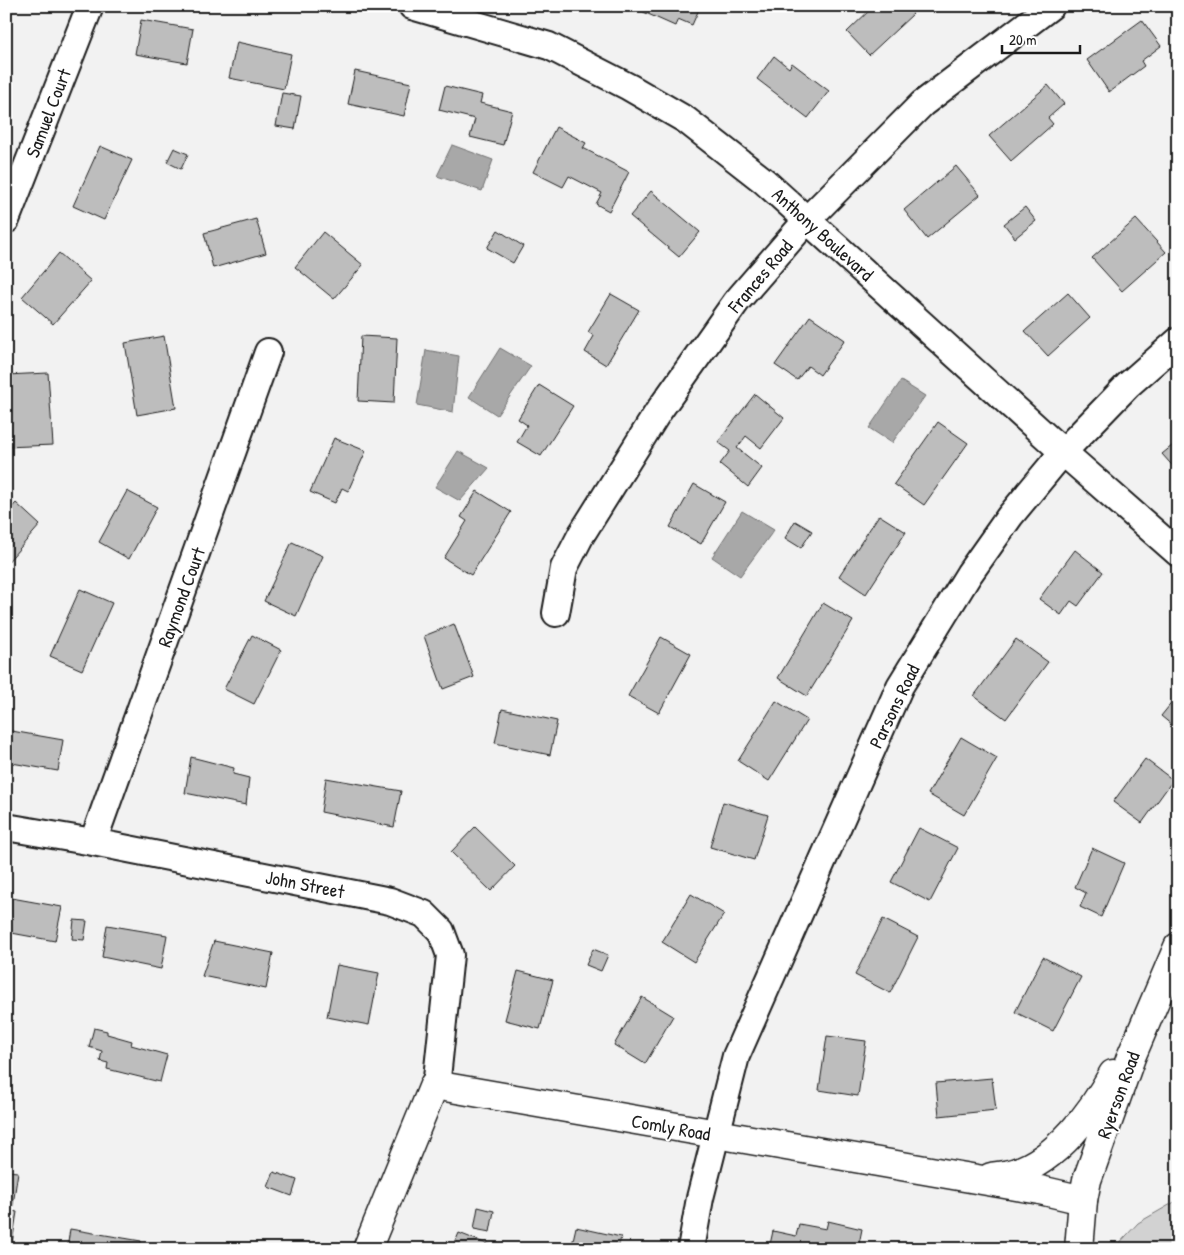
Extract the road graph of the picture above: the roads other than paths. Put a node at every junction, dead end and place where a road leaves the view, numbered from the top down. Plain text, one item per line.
1 (90, 6) edge
2 (412, 6) edge
3 (1050, 6) edge
4 (6, 220) edge
5 (807, 220) junction
6 (1178, 341) edge
7 (268, 352) dead end
8 (1063, 452) junction
9 (1178, 552) edge
10 (556, 613) dead end
11 (6, 827) edge
12 (93, 842) junction
13 (1178, 947) edge
14 (1161, 987) junction
15 (434, 1085) junction
16 (716, 1134) junction
17 (980, 1180) junction
18 (1083, 1200) junction
19 (367, 1249) edge
20 (691, 1249) edge
21 (1079, 1249) edge

1 - 4 street, Samuel Court
2 - 5 street, Anthony Boulevard
3 - 5 street, Frances Road
5 - 8 street, Anthony Boulevard
5 - 10 street, Frances Road
6 - 8 street, Parsons Road
7 - 12 street, Raymond Court
8 - 9 street, Anthony Boulevard
8 - 16 street, Parsons Road
11 - 12 street, John Street
12 - 15 street, John Street
13 - 14 main road, Ryerson Road
14 - 17 main road
14 - 18 main road, Ryerson Road
15 - 16 main road, Comly Road
15 - 19 main road
16 - 17 main road, Comly Road
16 - 20 street, Parsons Road
17 - 18 main road, Comly Road
18 - 21 main road, Ryerson Road

